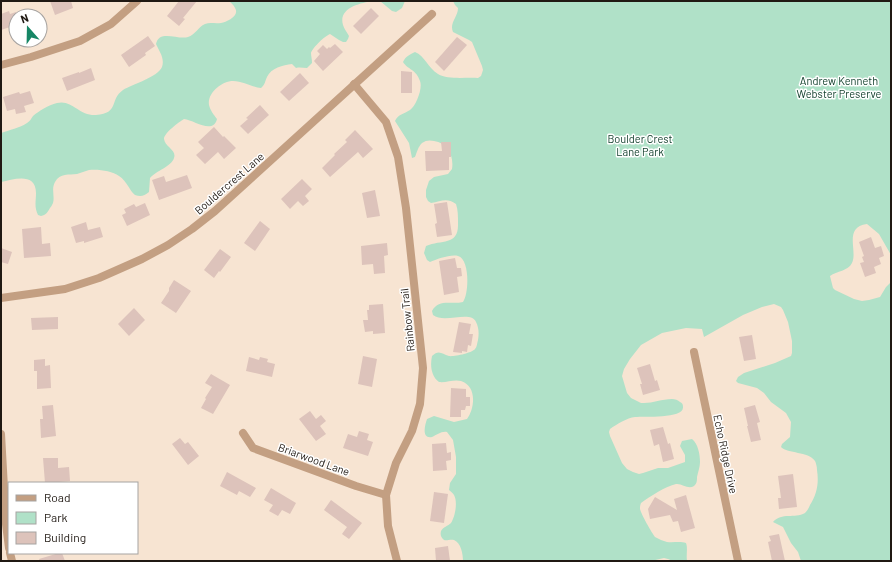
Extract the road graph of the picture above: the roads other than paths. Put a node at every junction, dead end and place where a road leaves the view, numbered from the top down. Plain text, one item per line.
1 (137, 1) edge
2 (432, 14) dead end
3 (1, 65) edge
4 (354, 84) junction
5 (1, 298) edge
6 (694, 352) dead end
7 (243, 433) dead end
8 (1, 434) edge
9 (386, 496) junction
10 (8, 540) edge
11 (397, 561) edge
12 (738, 561) edge

1 - 3 street
2 - 4 street, Bouldercrest Lane
4 - 5 street, Bouldercrest Lane
4 - 9 street, Rainbow Trail
6 - 12 street, Echo Ridge Drive
7 - 9 street, Briarwood Lane
8 - 10 street
9 - 11 street, Rainbow Trail

